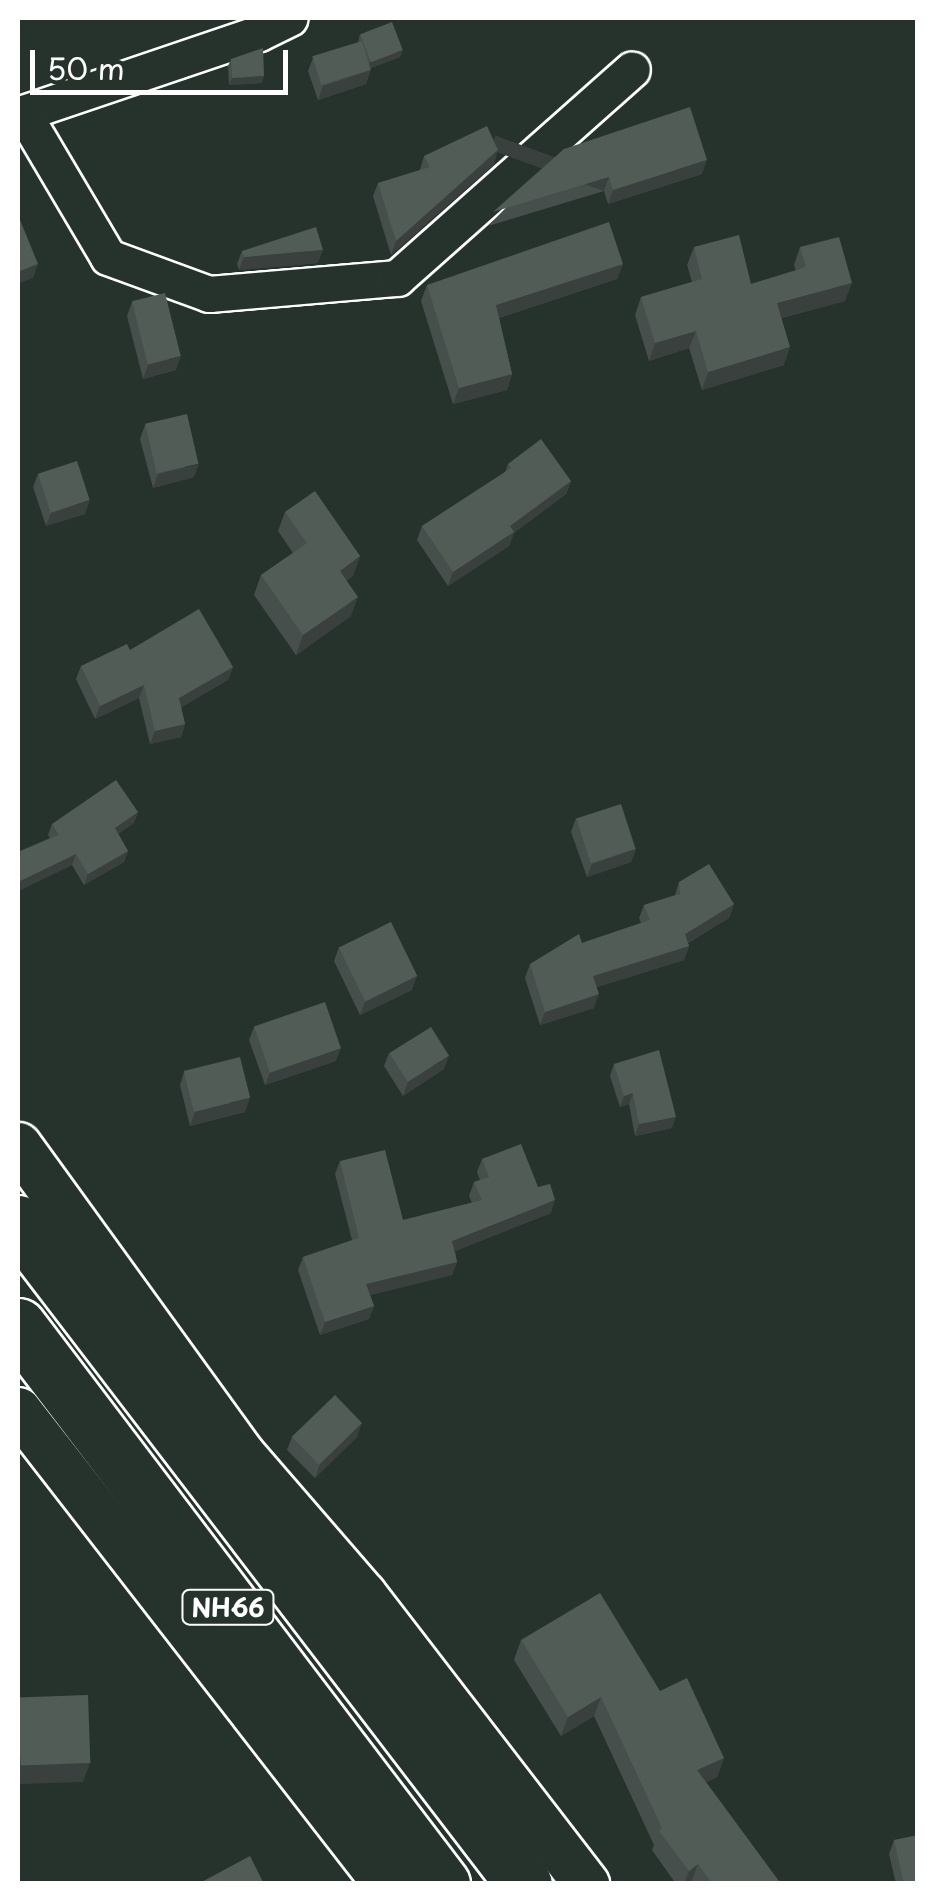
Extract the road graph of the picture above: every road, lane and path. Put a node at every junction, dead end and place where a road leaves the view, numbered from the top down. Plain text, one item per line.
1 (267, 23) edge
2 (632, 69) dead end
3 (20, 114) edge
4 (18, 1145) edge
5 (18, 1223) edge
6 (18, 1326) edge
7 (18, 1410) edge
8 (386, 1884) edge
9 (442, 1884) edge
10 (524, 1884) edge
11 (586, 1884) edge

1 - 3 street
2 - 3 street
4 - 11 street
5 - 10 highway, NH66
6 - 9 highway, NH66
7 - 8 street

